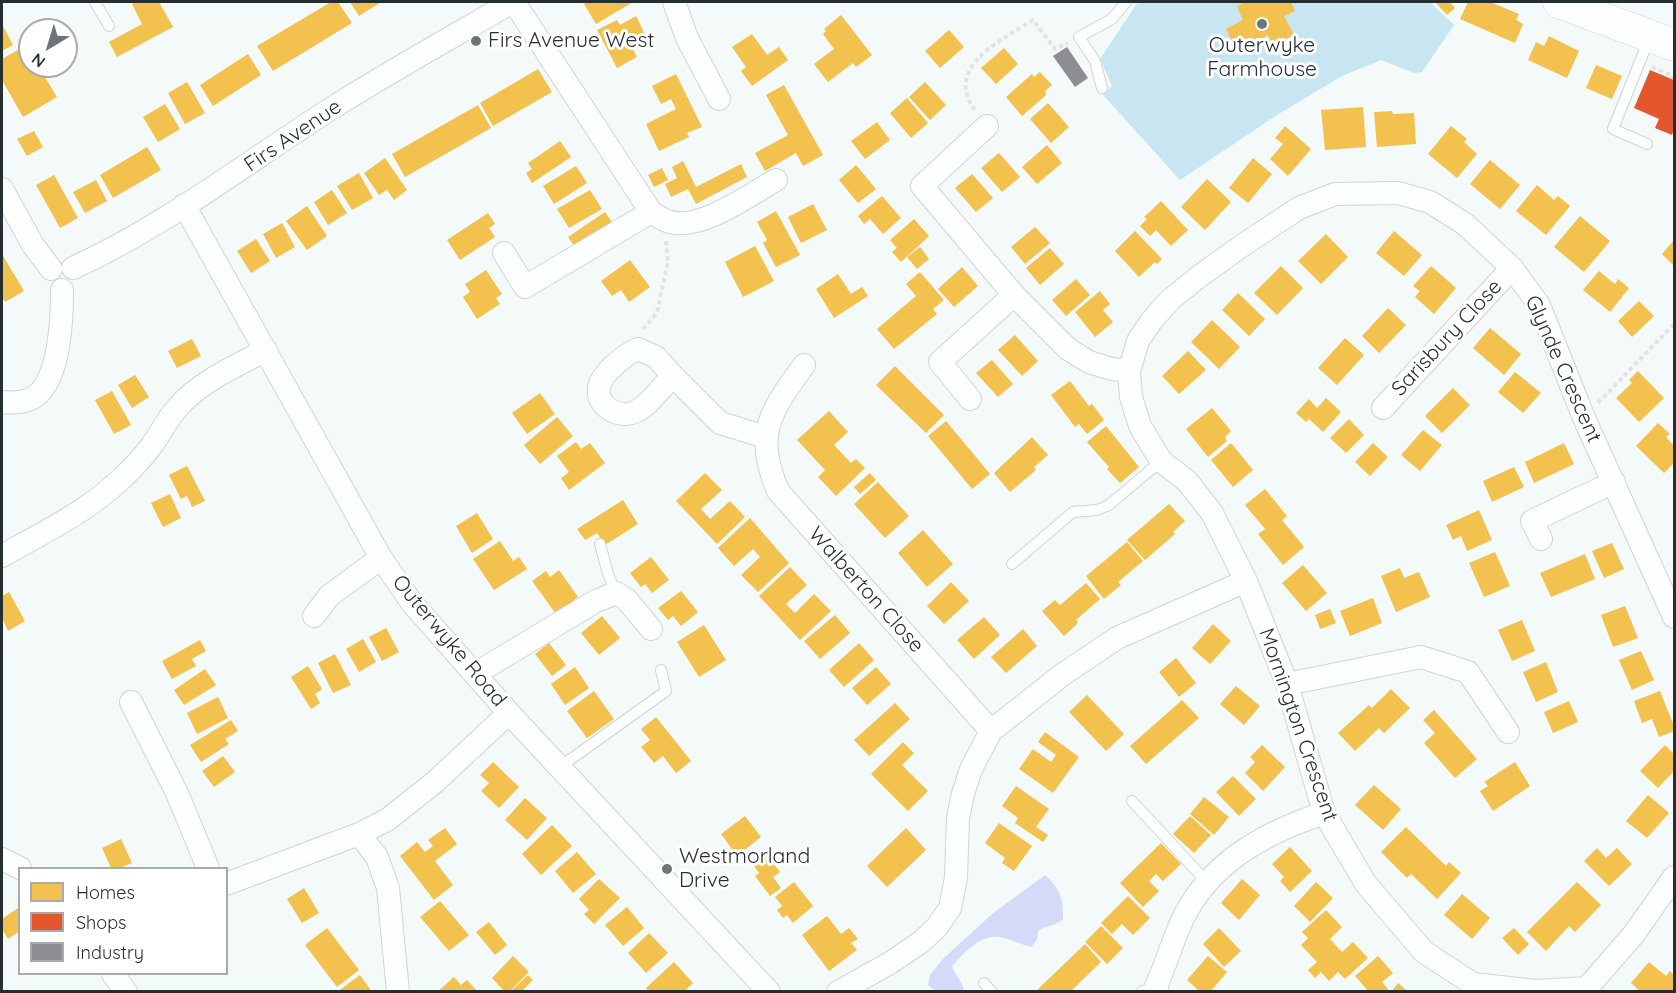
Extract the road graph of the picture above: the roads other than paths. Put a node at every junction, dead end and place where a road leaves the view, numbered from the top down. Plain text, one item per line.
1 (95, 2) edge
2 (513, 2) edge
3 (674, 2) edge
4 (1126, 2) edge
5 (1559, 2) edge
6 (109, 26) dead end
7 (1662, 51) edge
8 (1102, 88) dead end
9 (719, 99) dead end
10 (987, 126) road end
11 (1647, 144) dead end
12 (776, 180) dead end
13 (2, 189) edge
14 (184, 205) junction
15 (660, 217) junction
16 (504, 253) dead end
17 (1512, 268) junction
18 (62, 269) junction
19 (1014, 295) junction
20 (266, 350) junction
21 (804, 365) dead end
22 (1129, 371) junction
23 (673, 376) junction
24 (970, 399) dead end
25 (2, 402) edge
26 (1383, 408) dead end
27 (766, 437) junction
28 (1161, 461) junction
29 (1614, 482) junction
30 (1541, 539) dead end
31 (600, 544) dead end
32 (2, 556) edge
33 (381, 558) junction
34 (1012, 564) dead end
35 (1665, 571) edge
36 (1246, 581) junction
37 (616, 593) junction
38 (314, 616) dead end
39 (1674, 618) edge
40 (651, 629) dead end
41 (661, 670) dead end
42 (475, 674) junction
43 (1287, 684) junction
44 (131, 702) dead end
45 (509, 713) junction
46 (991, 731) junction
47 (1508, 732) dead end
48 (561, 767) junction
49 (1132, 801) dead end
50 (1324, 813) junction
51 (359, 834) junction
52 (2, 859) edge
53 (18, 867) edge
54 (208, 867) edge
55 (1674, 877) edge
56 (1206, 881) junction
57 (228, 883) edge
58 (114, 975) edge
59 (1470, 988) edge
60 (1152, 990) edge
61 (1588, 990) edge
62 (126, 992) edge
63 (398, 992) edge
64 (769, 992) edge
65 (838, 992) edge

1 - 6 lane
2 - 14 street, Firs Avenue
2 - 15 street
3 - 9 street
4 - 8 lane
5 - 7 main road
7 - 11 lane
10 - 19 street
12 - 15 street
13 - 18 street
14 - 18 street, Firs Avenue
14 - 20 street, Outerwyke Road
15 - 16 street
17 - 22 street, Glynde Crescent
17 - 26 street, Sarisbury Close
17 - 29 street, Glynde Crescent
18 - 25 street
19 - 22 street
19 - 24 street
20 - 32 street
20 - 33 street, Outerwyke Road
21 - 27 street, Walberton Close
22 - 28 street, Mornington Crescent
23 - 23 street
23 - 27 street
27 - 46 street, Walberton Close
28 - 34 lane
28 - 36 street, Mornington Crescent
29 - 30 street
29 - 35 street, Glynde Crescent
31 - 37 lane
33 - 38 street
33 - 42 street, Outerwyke Road
35 - 39 street, Glynde Crescent
36 - 43 street, Mornington Crescent
36 - 46 street
37 - 40 street
37 - 42 street
41 - 48 lane
42 - 45 street, Outerwyke Road
43 - 47 street
43 - 50 street, Mornington Crescent
44 - 54 street
45 - 48 street, Outerwyke Road
45 - 51 street
46 - 65 street
48 - 64 street, Outerwyke Road
49 - 56 lane
50 - 56 street
50 - 59 street, Mornington Crescent
51 - 57 street
51 - 63 street
52 - 53 street
55 - 61 street
56 - 60 street
58 - 62 street
59 - 61 street, Mornington Crescent

